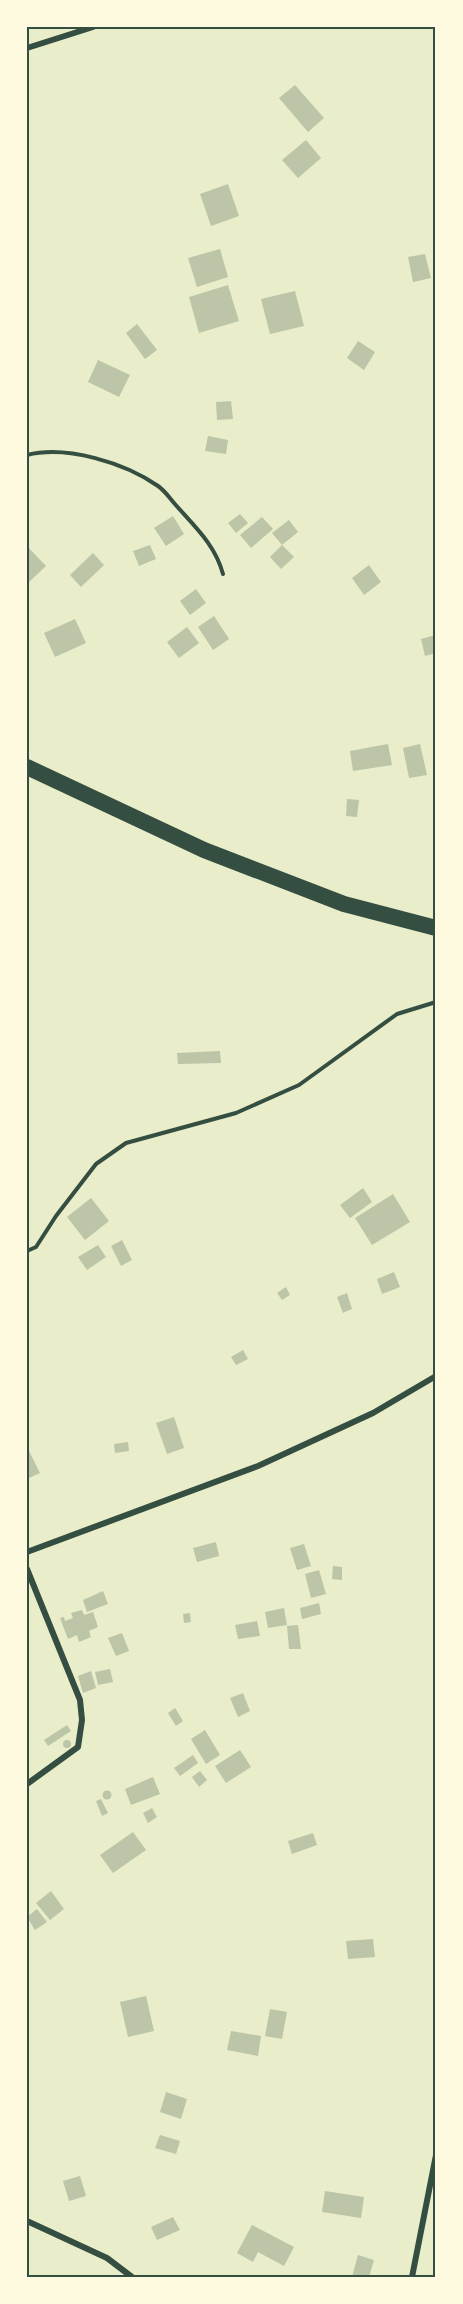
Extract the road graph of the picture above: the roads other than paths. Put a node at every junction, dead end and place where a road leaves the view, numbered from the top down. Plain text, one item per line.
1 (93, 27) edge
2 (27, 48) edge
3 (27, 767) edge
4 (436, 928) edge
5 (436, 1376) edge
6 (27, 1552) edge
7 (27, 1569) edge
8 (27, 1784) edge
9 (436, 2155) edge
10 (27, 2221) edge
11 (132, 2277) edge
12 (412, 2277) edge

1 - 2 street
3 - 4 highway
5 - 6 street
7 - 8 street
9 - 12 street
10 - 11 street

